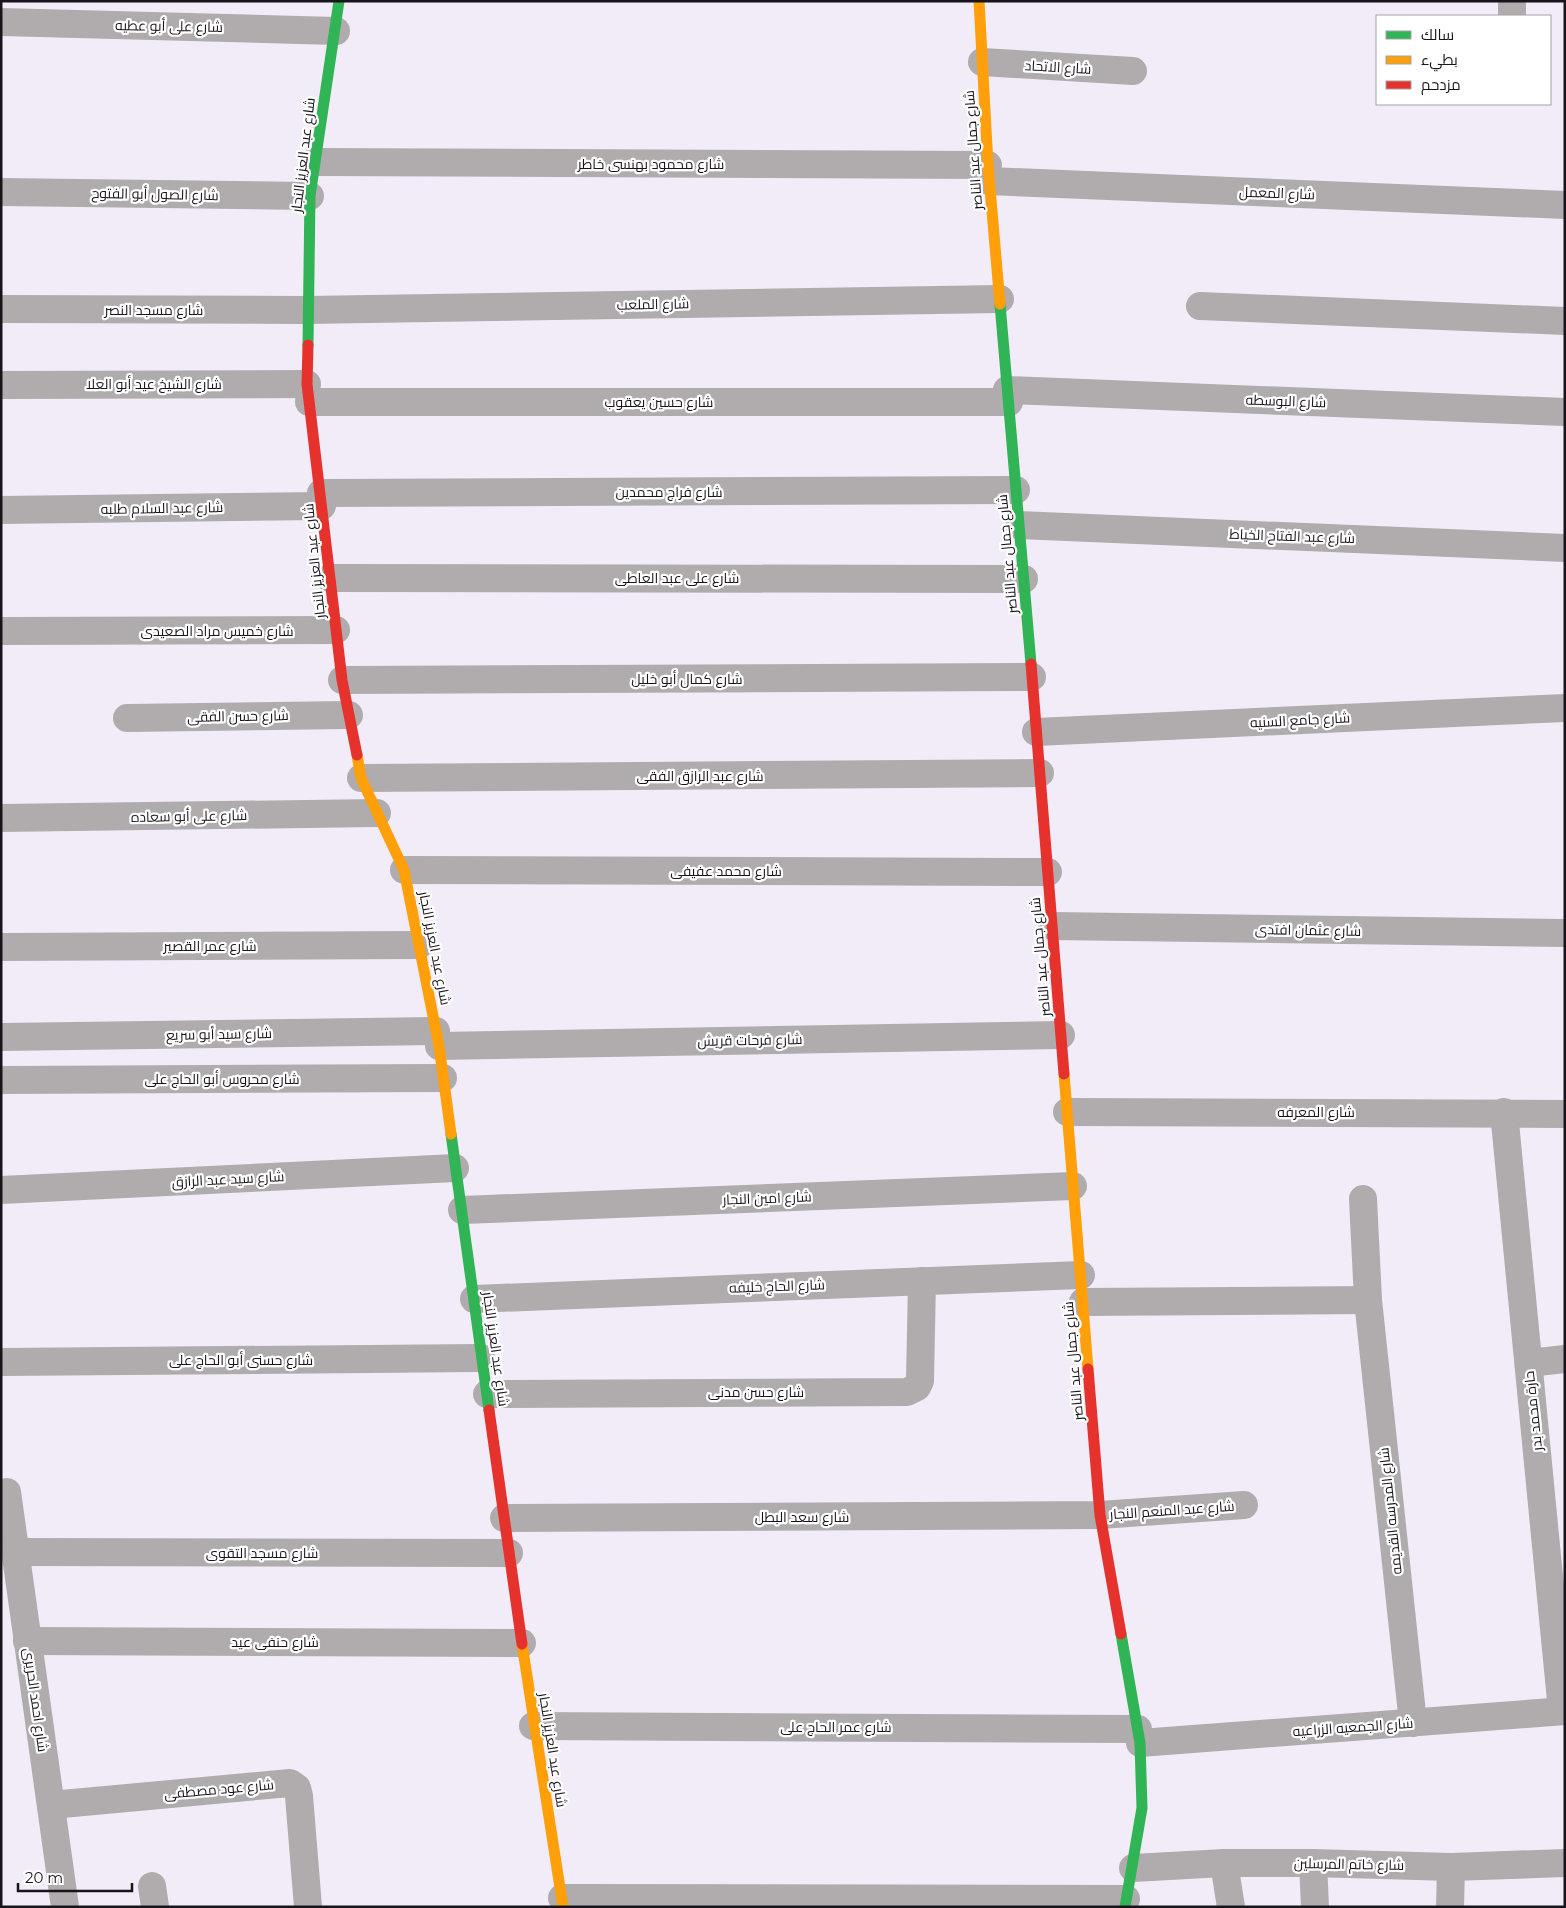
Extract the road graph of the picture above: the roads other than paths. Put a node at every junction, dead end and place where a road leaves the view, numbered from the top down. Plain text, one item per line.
1 (339, 1) edge
2 (979, 1) edge
3 (1512, 1) edge
4 (1512, 15) edge
5 (1, 22) edge
6 (336, 31) junction
7 (982, 62) junction
8 (1133, 71) dead end
9 (314, 162) junction
10 (989, 173) junction
11 (1, 192) edge
12 (310, 196) junction
13 (1565, 205) edge
14 (1000, 299) junction
15 (1200, 306) dead end
16 (1, 310) edge
17 (307, 310) junction
18 (1565, 320) edge
19 (1, 385) edge
20 (308, 393) junction
21 (1008, 396) junction
22 (1565, 412) edge
23 (1016, 490) junction
24 (321, 500) junction
25 (1, 510) edge
26 (1019, 525) junction
27 (1565, 548) edge
28 (330, 578) junction
29 (1024, 579) junction
30 (336, 630) junction
31 (1, 631) edge
32 (1032, 677) junction
33 (342, 680) junction
34 (1565, 708) edge
35 (349, 715) junction
36 (127, 718) dead end
37 (1036, 732) junction
38 (1040, 773) junction
39 (361, 778) junction
40 (377, 813) junction
41 (1, 818) edge
42 (404, 870) junction
43 (1048, 872) junction
44 (1052, 926) junction
45 (1565, 933) edge
46 (419, 945) junction
47 (1, 947) edge
48 (1062, 1035) junction
49 (1, 1038) edge
50 (437, 1038) junction
51 (443, 1078) junction
52 (1, 1080) edge
53 (1067, 1112) junction
54 (1504, 1112) junction
55 (1565, 1114) edge
56 (455, 1168) junction
57 (1074, 1186) junction
58 (1, 1190) edge
59 (1363, 1199) dead end
60 (462, 1210) junction
61 (1081, 1275) junction
62 (922, 1281) junction
63 (474, 1298) junction
64 (1368, 1300) junction
65 (1084, 1302) junction
66 (482, 1358) junction
67 (1565, 1359) edge
68 (1, 1362) edge
69 (1529, 1363) junction
70 (487, 1394) junction
71 (7, 1492) dead end
72 (1244, 1505) dead end
73 (1100, 1515) junction
74 (504, 1518) junction
75 (15, 1552) junction
76 (509, 1553) junction
77 (27, 1641) junction
78 (522, 1643) junction
79 (1564, 1711) edge
80 (1413, 1722) junction
81 (533, 1726) junction
82 (1139, 1736) junction
83 (50, 1805) junction
84 (1224, 1863) junction
85 (1313, 1863) junction
86 (1565, 1863) edge
87 (1451, 1867) junction
88 (1133, 1868) junction
89 (563, 1903) edge
90 (1125, 1903) edge
91 (65, 1907) edge
92 (308, 1907) edge
93 (1231, 1907) edge
94 (1315, 1907) edge
95 (1450, 1907) edge

1 - 6 street, شارع عبد العزيز النجار
2 - 7 street, شارع جمال عبد الناصر
3 - 4 street
5 - 6 street, شارع على أبو عطيه
6 - 9 street, شارع عبد العزيز النجار
7 - 8 street, شارع الاتحاد
7 - 10 street, شارع جمال عبد الناصر
9 - 10 street, شارع محمود بهنسى خاطر
9 - 12 street, شارع عبد العزيز النجار
10 - 13 street, شارع المعمل
10 - 14 street, شارع جمال عبد الناصر
11 - 12 street, شارع الصول أبو الفتوح
12 - 17 street, شارع عبد العزيز النجار
14 - 17 street, شارع الملعب
14 - 21 street, شارع جمال عبد الناصر
15 - 18 street
16 - 17 street, شارع مسجد النصر
17 - 20 street, شارع عبد العزيز النجار
19 - 20 street, شارع الشيخ عيد أبو العلا
20 - 21 street, شارع حسين يعقوب
20 - 24 street, شارع عبد العزيز النجار
21 - 22 street, شارع البوسطه
21 - 23 street, شارع جمال عبد الناصر
23 - 24 street, شارع فراج محمدين
23 - 26 street, شارع جمال عبد الناصر
24 - 25 street, شارع عبد السلام طلبه
24 - 28 street, شارع عبد العزيز النجار
26 - 27 street, شارع عبد الفتاح الخياط
26 - 29 street, شارع جمال عبد الناصر
28 - 29 street, شارع على عبد العاطى
28 - 30 street, شارع عبد العزيز النجار
29 - 32 street, شارع جمال عبد الناصر
30 - 31 street, شارع خميس مراد الصعيدى
30 - 33 street, شارع عبد العزيز النجار
32 - 33 street, شارع كمال أبو خليل
32 - 37 street, شارع جمال عبد الناصر
33 - 35 street, شارع عبد العزيز النجار
34 - 37 street, شارع جامع السنيه
35 - 36 street, شارع حسن الفقى
35 - 39 street, شارع عبد العزيز النجار
37 - 38 street, شارع جمال عبد الناصر
38 - 39 street, شارع عبد الرازق الفقى
38 - 43 street, شارع جمال عبد الناصر
39 - 40 street, شارع عبد العزيز النجار
40 - 41 street, شارع على أبو سعاده
40 - 42 street, شارع عبد العزيز النجار
42 - 43 street, شارع محمد عفيفى
42 - 46 street, شارع عبد العزيز النجار
43 - 44 street, شارع جمال عبد الناصر
44 - 45 street, شارع عثمان افتدى
44 - 48 street, شارع جمال عبد الناصر
46 - 47 street, شارع عمر القصير
46 - 50 street, شارع عبد العزيز النجار
48 - 50 street, شارع فرحات قريش
48 - 53 street, شارع جمال عبد الناصر
49 - 50 street, شارع سيد أبو سريع
50 - 51 street, شارع عبد العزيز النجار
51 - 52 street, شارع محروس أبو الحاج على
51 - 56 street, شارع عبد العزيز النجار
53 - 54 street, شارع المعرفه
53 - 57 street, شارع جمال عبد الناصر
54 - 55 street, شارع المعرفه
54 - 69 street, حارة محمد بدر
56 - 58 street, شارع سيد عبد الرازق
56 - 60 street, شارع عبد العزيز النجار
57 - 60 street, شارع امين النجار
57 - 61 street, شارع جمال عبد الناصر
59 - 64 street, شارع المدرسه القديمه
60 - 63 street, شارع عبد العزيز النجار
61 - 62 street, شارع الحاج خليفه
61 - 65 street, شارع جمال عبد الناصر
62 - 63 street, شارع الحاج خليفه
62 - 70 street, شارع حسن مدنى
63 - 66 street, شارع عبد العزيز النجار
64 - 65 street
64 - 80 street, شارع المدرسه القديمه
65 - 73 street, شارع جمال عبد الناصر
66 - 68 street, شارع حسنى أبو الحاج على
66 - 70 street, شارع عبد العزيز النجار
67 - 69 street
69 - 79 street, حارة محمد بدر
70 - 74 street, شارع عبد العزيز النجار
71 - 75 street, شارع احمد الحريرى
72 - 73 street, شارع عبد المنعم النجار
73 - 74 street, شارع سعد البطل
73 - 82 street, شارع جمال عبد الناصر
74 - 76 street, شارع عبد العزيز النجار
75 - 76 street, شارع مسجد التقوى
75 - 77 street, شارع احمد الحريرى
76 - 78 street, شارع عبد العزيز النجار
77 - 78 street, شارع حنفى عيد
77 - 83 street, شارع احمد الحريرى
78 - 81 street, شارع عبد العزيز النجار
79 - 80 street, شارع الجمعيه الزراعيه
80 - 82 street, شارع الجمعيه الزراعيه
81 - 82 street, شارع عمر الحاج على
81 - 89 street, شارع عبد العزيز النجار
82 - 88 street, شارع جمال عبد الناصر
83 - 91 street, شارع احمد الحريرى
83 - 92 street, شارع عود مصطفى
84 - 85 street, شارع خاتم المرسلين
84 - 88 street, شارع خاتم المرسلين
84 - 93 street
85 - 87 street, شارع خاتم المرسلين
85 - 94 street
86 - 87 street, شارع خاتم المرسلين
87 - 95 street
88 - 90 street, شارع جمال عبد الناصر
89 - 90 street

